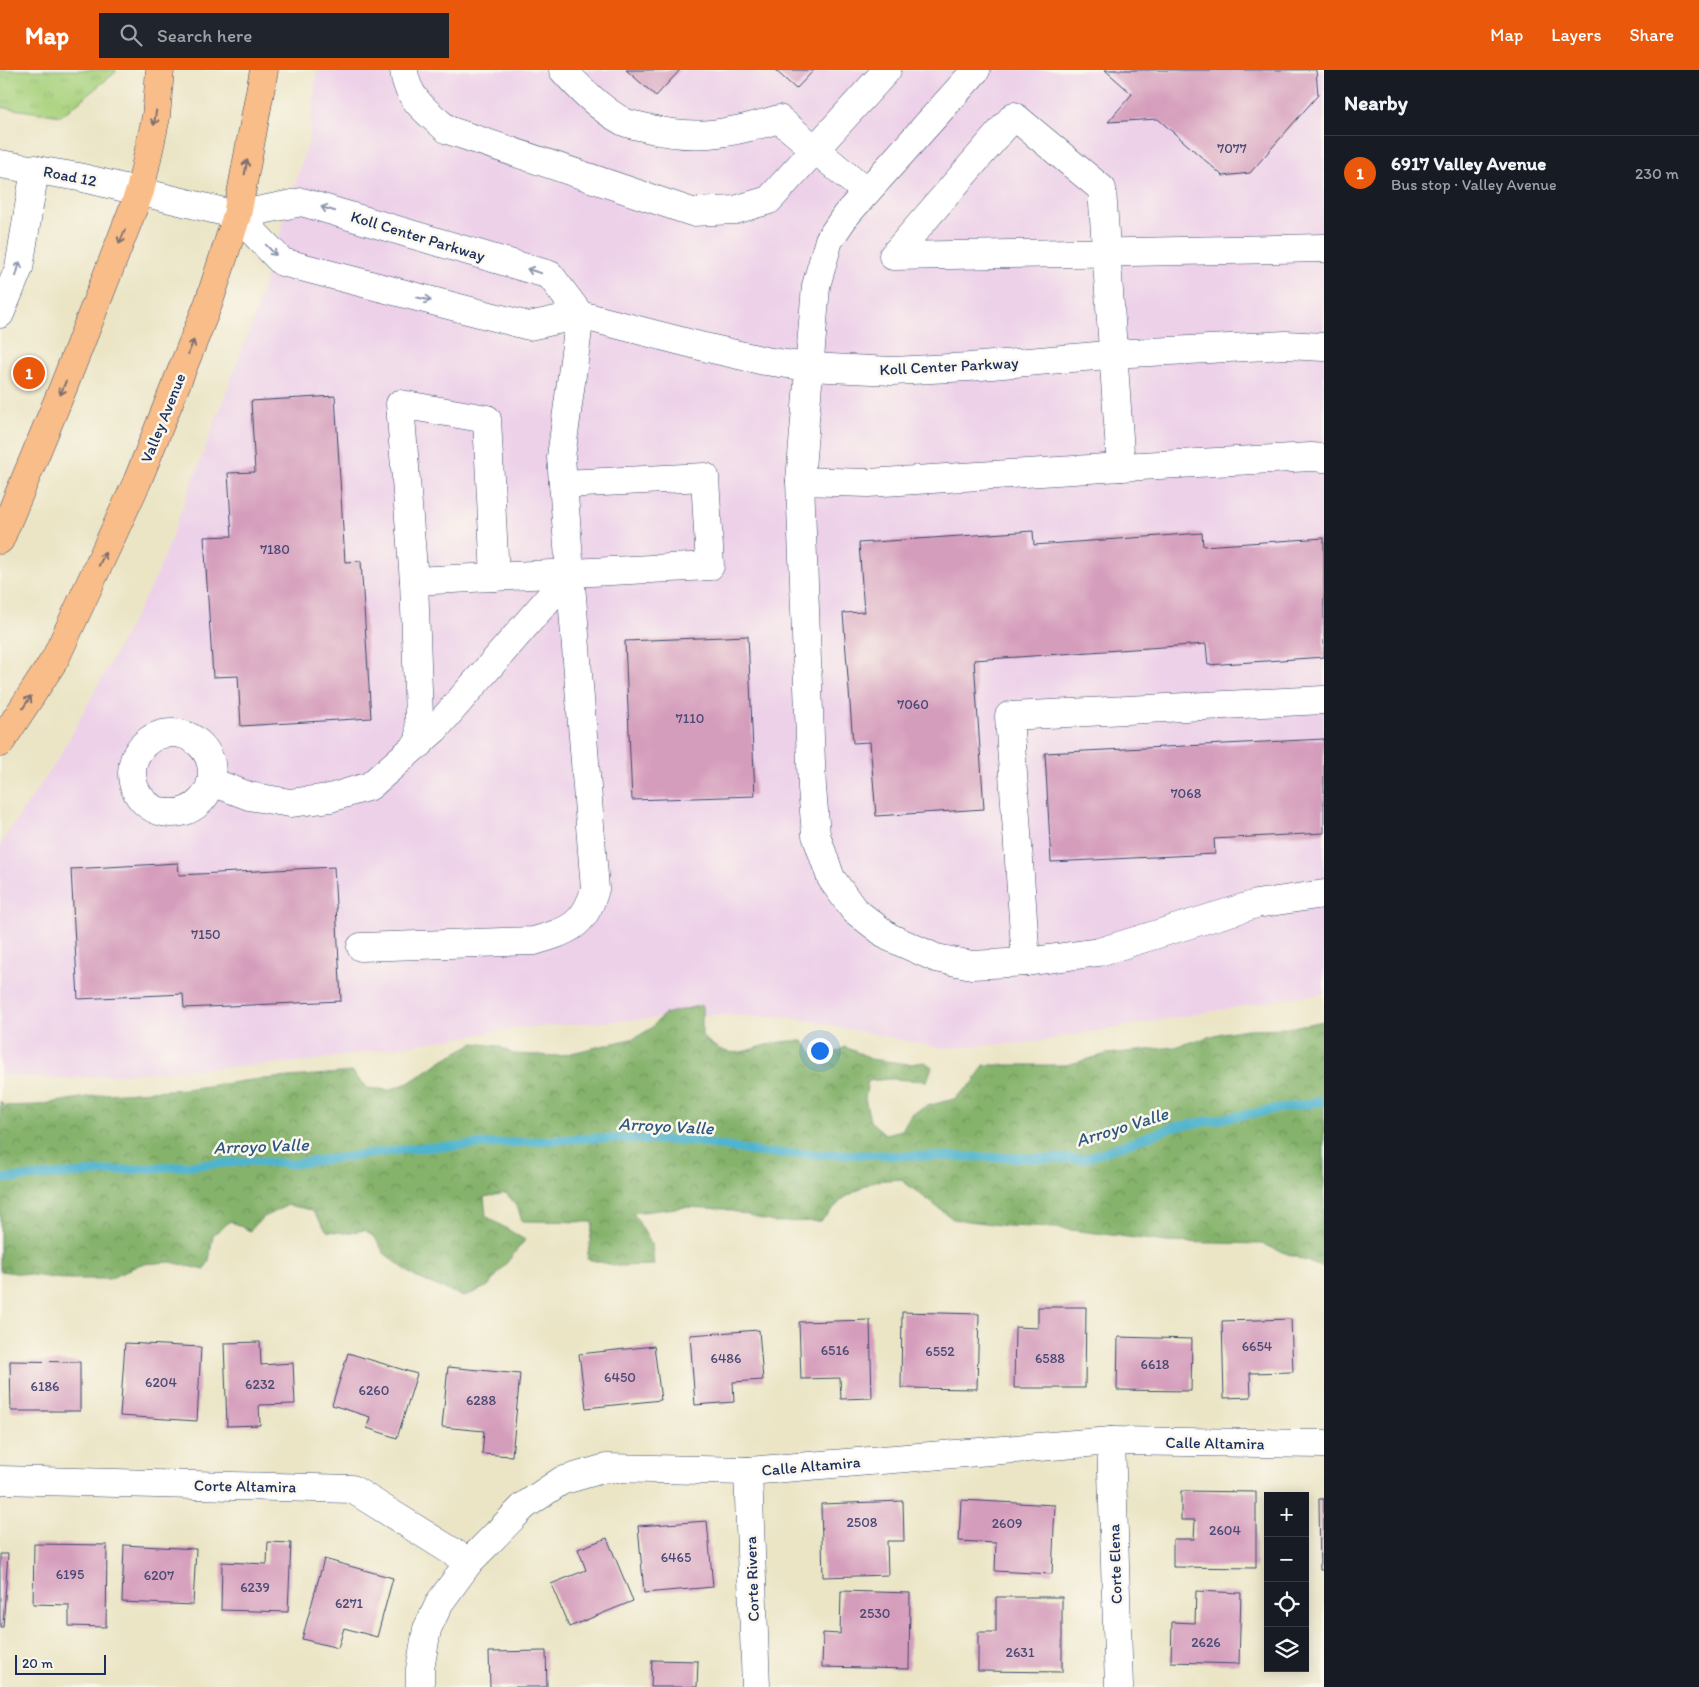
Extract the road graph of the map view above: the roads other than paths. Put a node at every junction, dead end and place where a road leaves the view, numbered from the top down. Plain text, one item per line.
1 (160, 70) edge
2 (264, 70) edge
3 (404, 70) edge
4 (563, 70) edge
5 (887, 70) edge
6 (976, 70) edge
7 (815, 150) junction
8 (0, 164) edge
9 (35, 170) junction
10 (140, 192) junction
11 (866, 192) junction
12 (237, 215) junction
13 (1324, 248) edge
14 (1106, 252) junction
15 (0, 314) edge
16 (580, 315) junction
17 (1324, 346) edge
18 (1114, 354) junction
19 (809, 367) junction
20 (1324, 458) edge
21 (1121, 466) junction
22 (800, 481) junction
23 (564, 484) junction
24 (0, 540) edge
25 (570, 574) junction
26 (494, 577) junction
27 (414, 581) junction
28 (1324, 700) edge
29 (0, 743) edge
30 (420, 744) junction
31 (212, 782) dead end
32 (1324, 894) edge
33 (362, 947) dead end
34 (1026, 962) junction
35 (1111, 1441) junction
36 (1324, 1444) edge
37 (748, 1471) junction
38 (0, 1480) edge
39 (469, 1562) junction
40 (420, 1687) edge
41 (756, 1687) edge
42 (1119, 1687) edge

1 -> 10 main road
12 -> 2 main road, Valley Avenue
3 - 7 street
4 - 7 street
5 - 7 street
6 - 11 street
7 - 11 street
8 - 9 street, Road 12
9 - 10 street, Road 12
15 -> 9 street
10 - 12 street, Koll Center Parkway
10 -> 24 main road
11 - 19 street
12 -> 16 street, Koll Center Parkway
16 -> 12 street, Koll Center Parkway
29 -> 12 main road, Valley Avenue
13 - 14 street
14 - 14 street
14 - 18 street
16 - 19 street, Koll Center Parkway
16 - 23 street
17 - 18 street, Koll Center Parkway
18 - 19 street, Koll Center Parkway
18 - 21 street
19 - 22 street
20 - 21 street
21 - 22 street
22 - 34 street
23 - 25 street
23 - 25 street
25 - 26 street
25 - 30 street
25 - 33 street
26 - 27 street
26 - 27 street
27 - 30 street
28 - 34 street
30 - 31 street
32 - 34 street
35 - 36 street, Calle Altamira
35 - 37 street, Calle Altamira
35 - 42 street, Corte Elena
37 - 39 street, Calle Altamira
37 - 41 street, Corte Rivera
38 - 39 street, Corte Altamira
39 - 40 street, Calle Altamira

